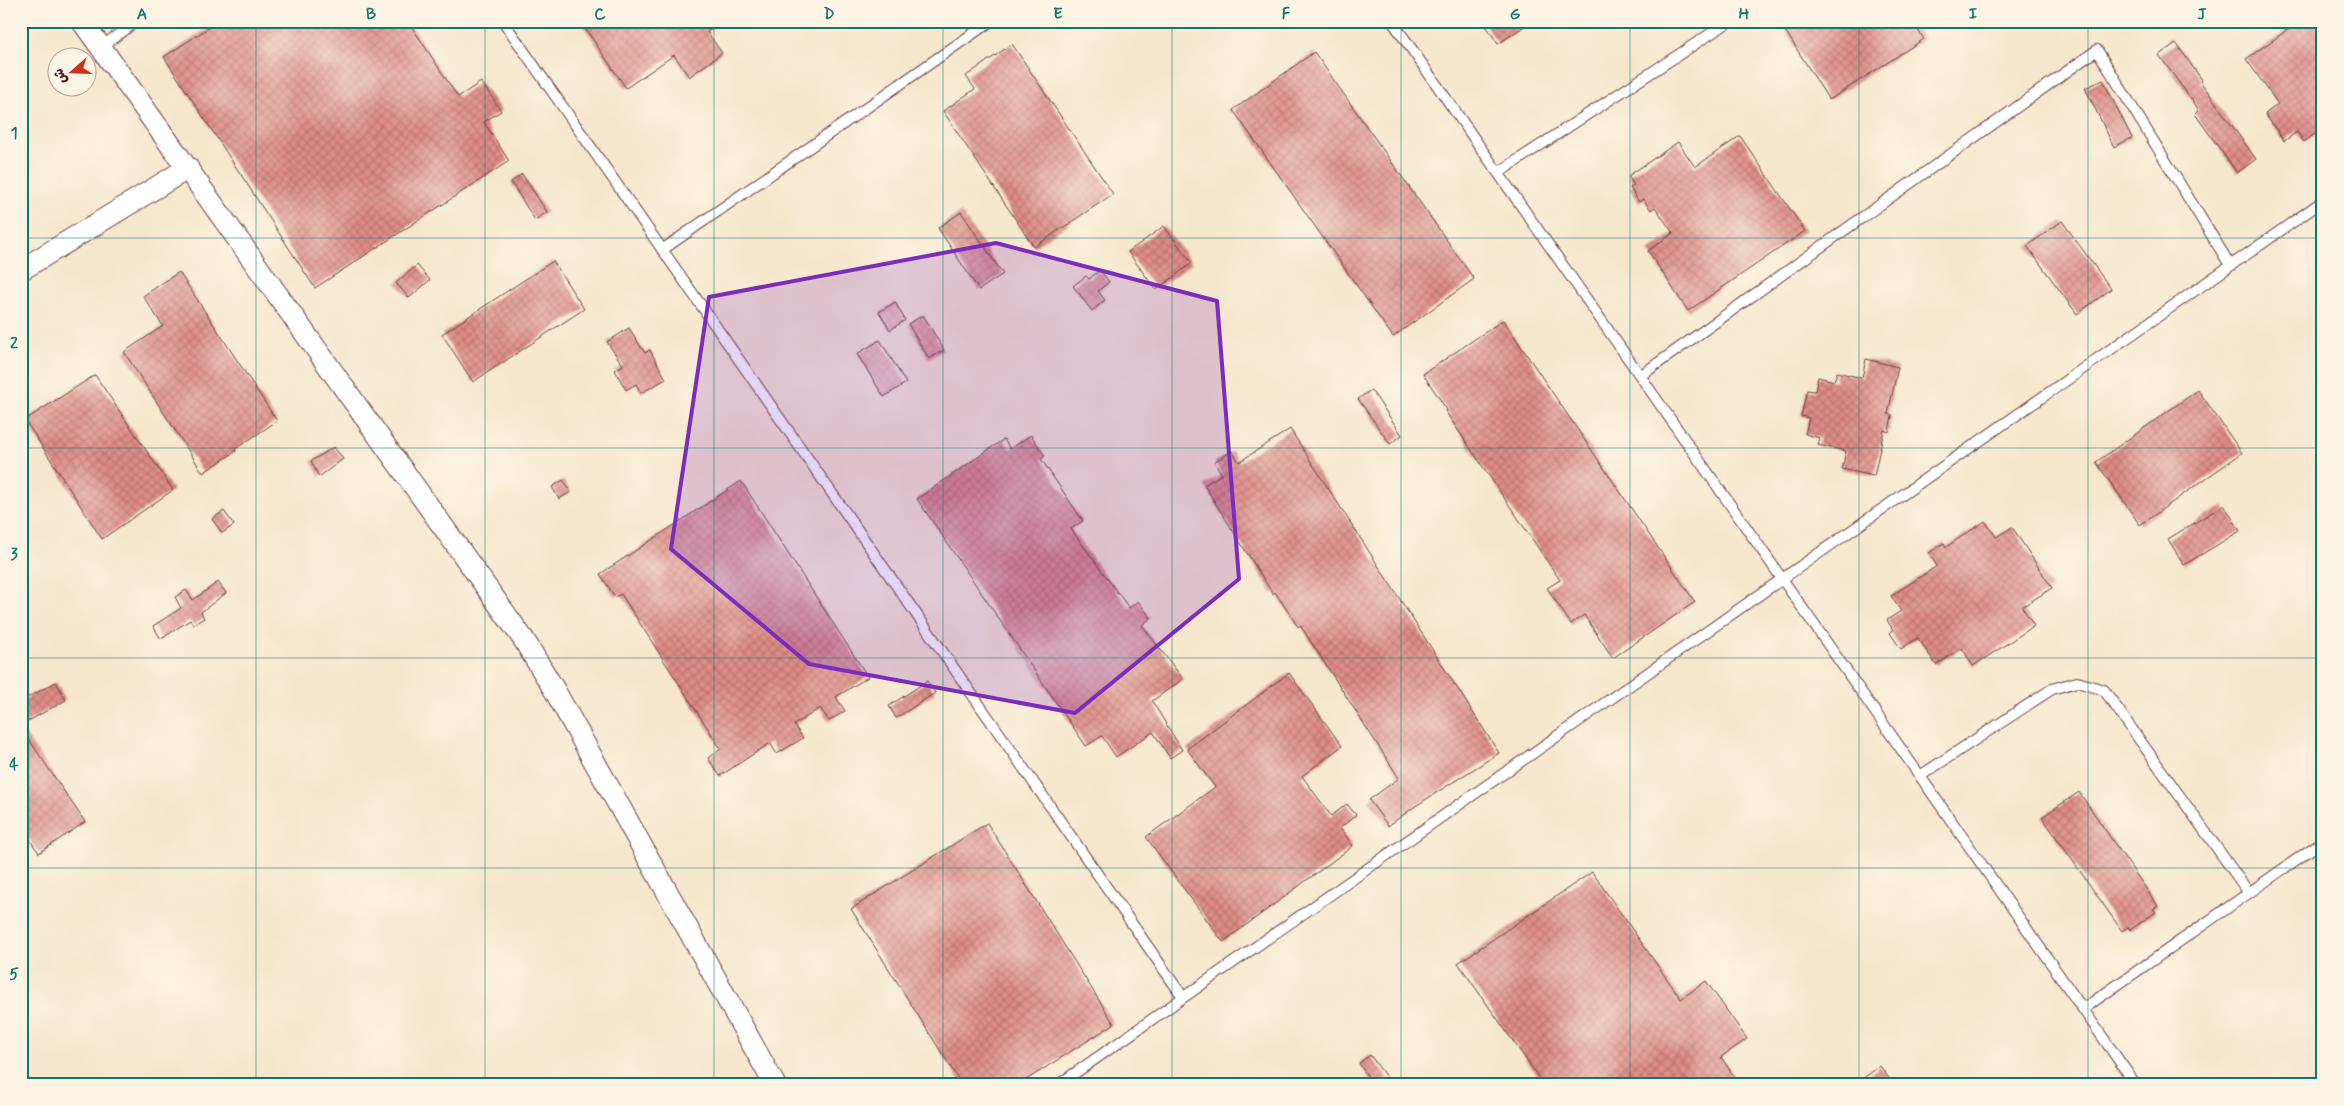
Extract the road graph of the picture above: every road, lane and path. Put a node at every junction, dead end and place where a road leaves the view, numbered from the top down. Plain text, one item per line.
1 (82, 21) edge
2 (137, 21) edge
3 (503, 21) edge
4 (991, 21) edge
5 (1392, 21) edge
6 (1730, 21) edge
7 (101, 47) junction
8 (188, 168) junction
9 (1498, 173) junction
10 (2323, 201) edge
11 (662, 250) junction
12 (2230, 265) junction
13 (21, 270) edge
14 (1640, 376) junction
15 (1782, 579) junction
16 (1920, 776) junction
17 (2323, 841) edge
18 (2249, 892) junction
19 (1183, 997) junction
20 (2083, 1009) junction
21 (775, 1085) edge
22 (1058, 1085) edge
23 (2136, 1085) edge

1 - 7 street
2 - 7 lane
3 - 11 lane
4 - 11 lane
5 - 9 lane
6 - 9 lane
7 - 8 street
8 - 13 street
8 - 21 street
9 - 14 lane
10 - 12 lane
11 - 19 lane
12 - 14 lane
12 - 15 lane
14 - 15 lane
15 - 16 lane
15 - 19 lane
16 - 18 lane
16 - 20 lane
17 - 18 lane
18 - 20 lane
19 - 22 lane
20 - 23 lane

